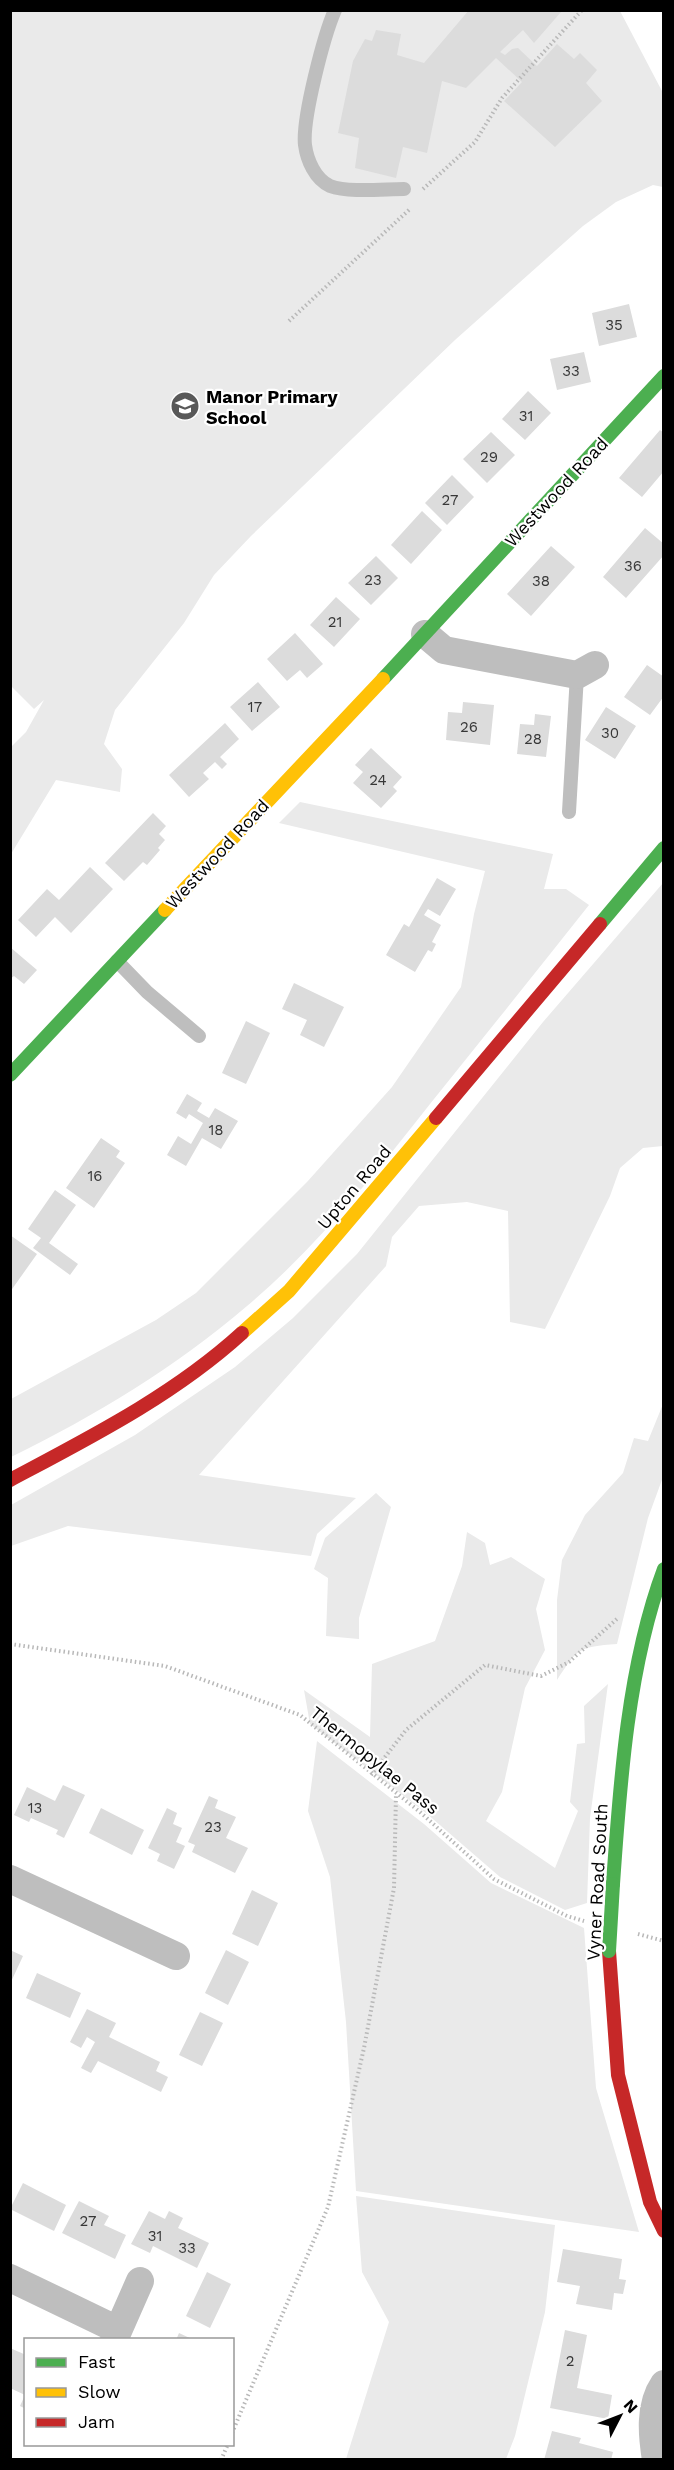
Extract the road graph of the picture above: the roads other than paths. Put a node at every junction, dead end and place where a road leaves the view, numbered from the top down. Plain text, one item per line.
1 (335, 10) edge
2 (410, 192) road end
3 (663, 376) edge
4 (425, 634) junction
5 (586, 670) joint
6 (569, 812) dead end
7 (663, 848) edge
8 (117, 961) junction
9 (199, 1036) dead end
10 (10, 1075) edge
11 (10, 1480) edge
12 (663, 1569) edge
13 (10, 1879) edge
14 (176, 1956) dead end
15 (657, 2200) edge
16 (663, 2231) edge
17 (10, 2278) edge
18 (140, 2282) dead end
19 (116, 2335) edge
20 (663, 2384) edge
21 (656, 2460) edge

1 - 2 lane
3 - 4 street, Westwood Road
4 - 5 street
4 - 8 street, Westwood Road
5 - 6 lane
7 - 11 street, Upton Road
8 - 9 lane
8 - 10 street, Westwood Road
12 - 15 street, Vyner Road South, bridge
13 - 14 street
15 - 16 street, Vyner Road South
17 - 19 street
18 - 19 street
20 - 21 street

